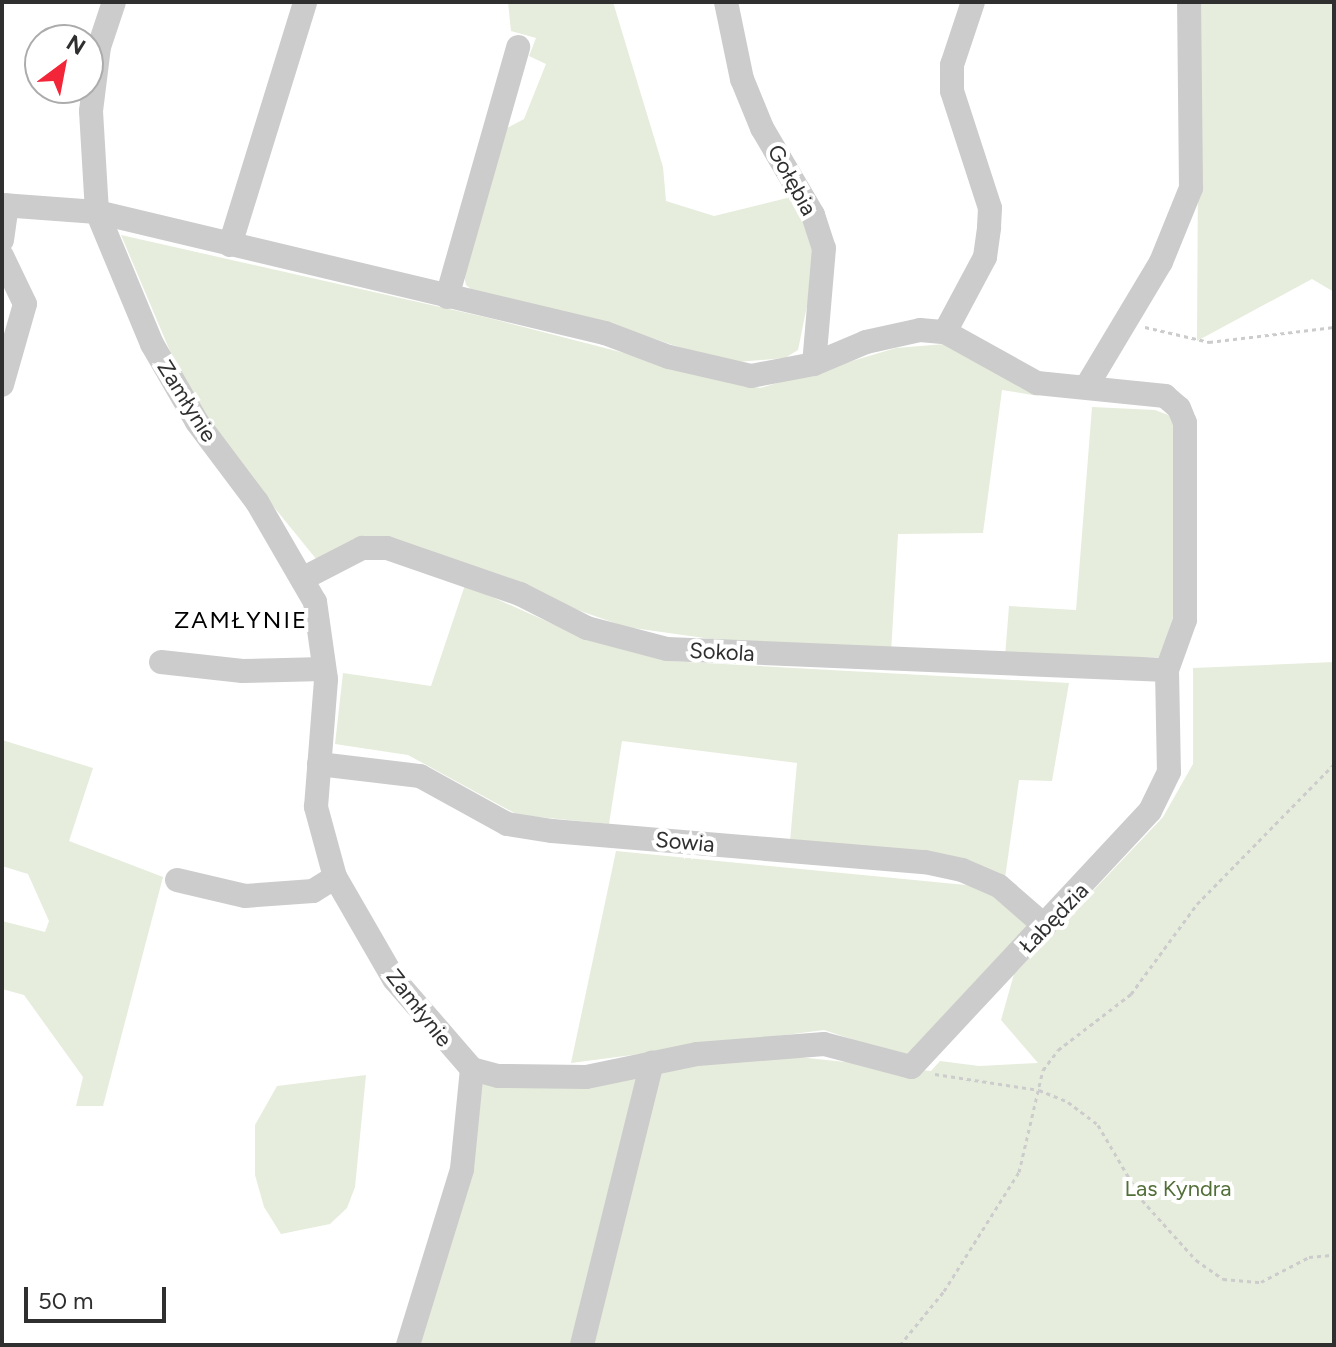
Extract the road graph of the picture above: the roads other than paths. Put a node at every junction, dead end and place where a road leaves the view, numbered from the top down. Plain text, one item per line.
1 (114, 2) edge
2 (305, 2) edge
3 (726, 2) edge
4 (973, 2) edge
5 (1189, 2) edge
6 (518, 47) dead end
7 (4, 205) edge
8 (97, 212) junction
9 (2, 240) edge
10 (230, 245) junction
11 (2, 256) edge
12 (447, 297) junction
13 (945, 332) junction
14 (814, 364) junction
15 (1088, 384) junction
16 (2, 385) edge
17 (302, 579) junction
18 (161, 662) dead end
19 (324, 669) junction
20 (1167, 670) junction
21 (319, 764) junction
22 (335, 877) junction
23 (177, 880) dead end
24 (1045, 926) junction
25 (652, 1063) junction
26 (472, 1069) junction
27 (408, 1345) edge
28 (582, 1345) edge

1 - 8 street, Zamłynie
2 - 10 street
3 - 14 street, Gołębia
4 - 13 street
5 - 15 street
6 - 12 street
7 - 8 street
7 - 9 street
8 - 10 street
8 - 17 street, Zamłynie
10 - 12 street
11 - 16 street
12 - 14 street
13 - 14 street
13 - 15 street, Łabędzia
15 - 20 street, Łabędzia
17 - 19 street, Zamłynie
17 - 20 street, Sokola
18 - 19 street
19 - 21 street, Zamłynie
20 - 24 street, Łabędzia
21 - 22 street, Zamłynie
21 - 24 street, Sowia
22 - 23 street
22 - 26 street, Zamłynie
24 - 25 street, Łabędzia
25 - 26 street, Łabędzia
25 - 28 street
26 - 27 street

